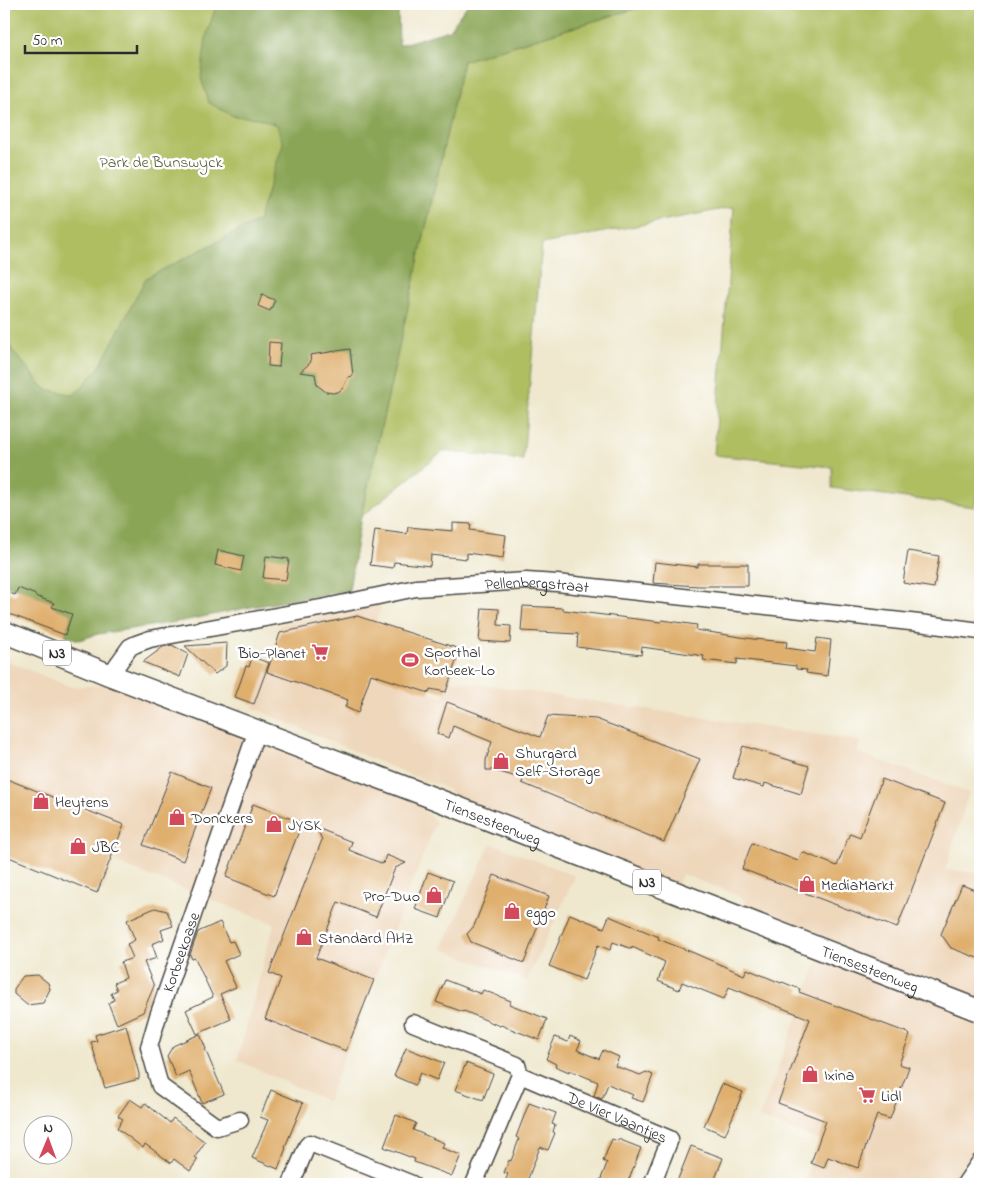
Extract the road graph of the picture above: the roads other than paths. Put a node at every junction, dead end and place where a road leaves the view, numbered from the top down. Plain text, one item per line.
1 (980, 631) edge
2 (4, 632) edge
3 (110, 675) junction
4 (257, 730) junction
5 (980, 1011) edge
6 (413, 1023) dead end
7 (520, 1075) junction
8 (240, 1120) dead end
9 (980, 1162) edge
10 (291, 1184) edge
11 (412, 1184) edge
12 (474, 1184) edge
13 (652, 1184) edge
14 (965, 1184) edge

1 - 3 street, Pellenbergstraat
2 - 3 main road, Tiensesteenweg / N3
3 - 4 main road, Tiensesteenweg / N3
4 - 5 main road, Tiensesteenweg / N3
4 - 8 street, Korbeekoase
6 - 7 street, De Vier Vaantjes
7 - 12 street
7 - 13 street, De Vier Vaantjes
9 - 14 street
10 - 11 street

